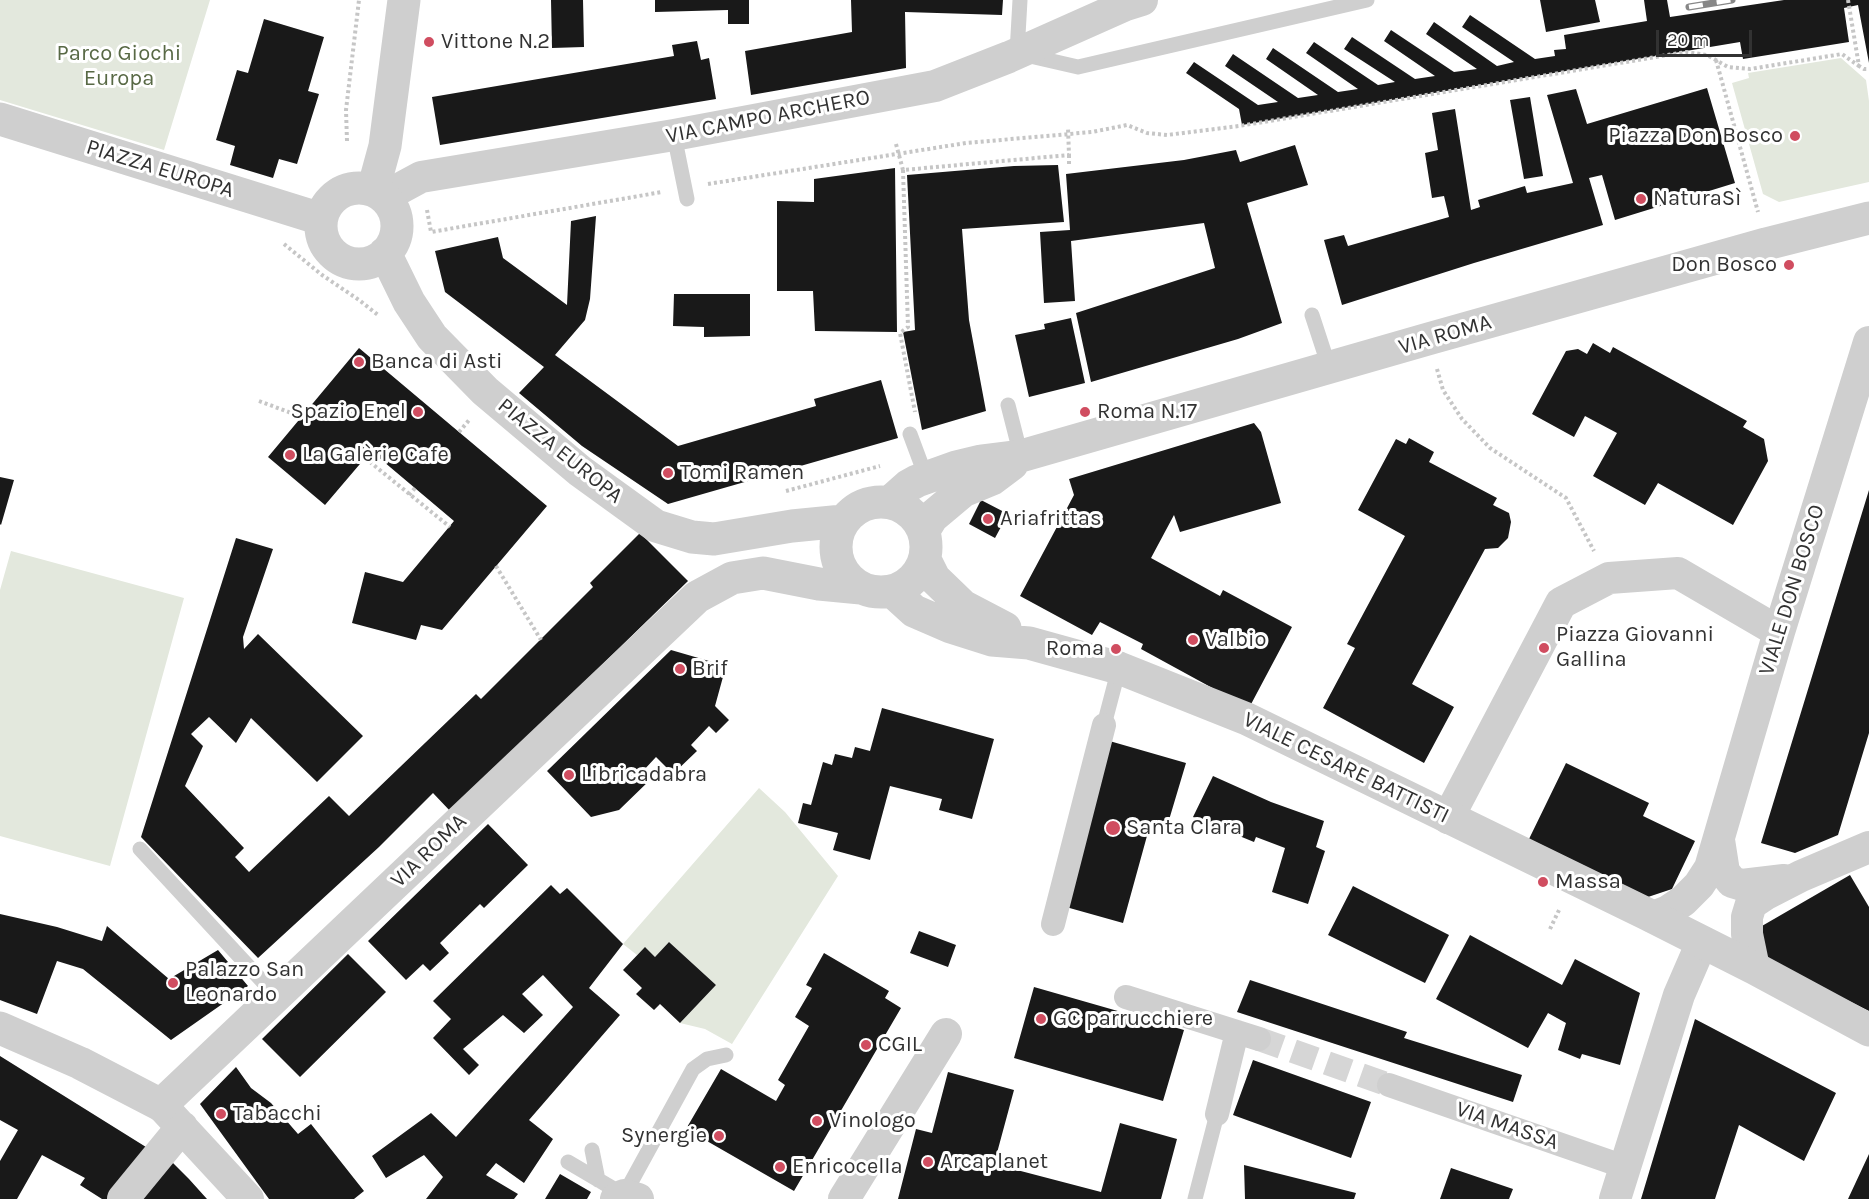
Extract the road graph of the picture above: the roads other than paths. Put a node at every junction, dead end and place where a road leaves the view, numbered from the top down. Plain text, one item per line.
1 (404, 0) edge
2 (1020, 0) edge
3 (1142, 0) edge
4 (1367, 0) edge
5 (1017, 53) junction
6 (0, 119) edge
7 (674, 135) junction
8 (378, 194) junction
9 (686, 194) road end
10 (1869, 218) edge
11 (321, 219) junction
12 (385, 253) junction
13 (1312, 315) dead end
14 (1869, 342) edge
15 (1329, 368) junction
16 (1008, 405) dead end
17 (910, 434) dead end
18 (1022, 456) junction
19 (926, 477) junction
20 (890, 502) junction
21 (843, 521) junction
22 (692, 537) junction
23 (924, 545) junction
24 (877, 590) junction
25 (697, 597) junction
26 (1779, 632) junction
27 (1029, 643) junction
28 (1119, 668) junction
29 (1104, 725) joint
30 (1448, 818) junction
31 (1719, 840) junction
32 (1869, 847) edge
33 (140, 849) dead end
34 (1802, 876) junction
35 (1653, 917) junction
36 (1053, 924) dead end
37 (1702, 942) junction
38 (1754, 968) junction
39 (276, 996) junction
40 (1126, 997) dead end
41 (0, 1028) edge
42 (1869, 1030) edge
43 (946, 1034) dead end
44 (726, 1055) dead end
45 (1389, 1085) tunnel mouth
46 (1217, 1114) joint
47 (172, 1116) junction
48 (592, 1150) dead end
49 (568, 1162) dead end
50 (1626, 1167) junction
51 (619, 1193) edge
52 (123, 1199) edge
53 (248, 1199) edge
54 (844, 1199) edge
55 (1195, 1199) edge
56 (1616, 1199) edge

1 - 8 street
2 - 5 lane
3 - 5 street, VIA CAMPO ARCHERO
4 - 5 lane
5 - 7 street, VIA CAMPO ARCHERO
6 - 11 street, PIAZZA EUROPA
7 - 8 street, VIA CAMPO ARCHERO
7 - 9 lane
8 - 11 street
8 - 12 street
10 - 15 street, VIA ROMA
11 - 12 street
12 - 22 street, PIAZZA EUROPA
13 - 15 lane
14 - 26 street, VIALE DON BOSCO
15 - 18 street, VIA ROMA
16 - 18 lane
17 - 19 lane
18 - 19 street, VIA ROMA
18 - 23 street, VIA ROMA
19 - 20 street, VIA ROMA
20 - 21 street
20 - 23 street
21 - 22 street
21 - 24 street
22 - 25 street, VIA ROMA
23 - 24 street
23 - 27 street, VIALE CESARE BATTISTI
24 - 25 street, VIA ROMA
24 - 27 street, VIALE CESARE BATTISTI
25 - 39 street, VIA ROMA
26 - 30 street
26 - 31 street, VIALE DON BOSCO
27 - 28 street, VIALE CESARE BATTISTI
28 - 29 lane
28 - 30 street, VIALE CESARE BATTISTI
29 - 36 street
30 - 35 street, VIALE CESARE BATTISTI
31 - 34 street, VIALE DON BOSCO
31 - 35 street, VIALE DON BOSCO
32 - 34 street
33 - 39 lane
34 - 38 street
35 - 37 street, VIALE CESARE BATTISTI
37 - 38 street
37 - 50 street
38 - 42 street
39 - 47 street, VIA ROMA
40 - 46 street
41 - 47 street
43 - 54 street
44 - 51 lane
45 - 50 street, VIA MASSA
46 - 55 lane
47 - 52 street
47 - 53 street
48 - 51 lane
49 - 51 lane
50 - 56 street

